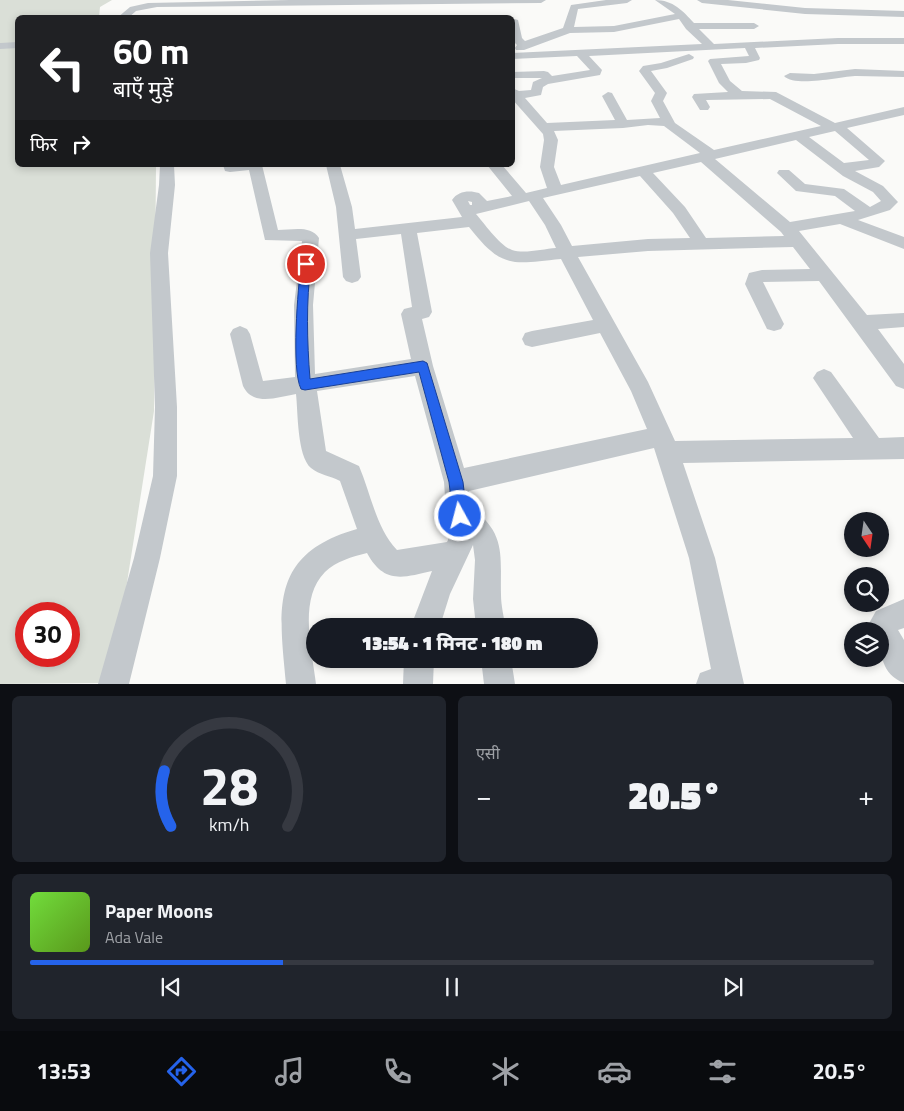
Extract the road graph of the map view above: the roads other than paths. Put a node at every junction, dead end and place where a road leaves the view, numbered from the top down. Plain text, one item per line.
1 (253, 0) edge
2 (378, 0) edge
3 (498, 0) edge
4 (541, 0) edge
5 (627, 0) edge
6 (660, 0) edge
7 (702, 0) edge
8 (446, 1) edge
9 (725, 1) edge
10 (802, 1) edge
11 (184, 2) edge
12 (268, 3) junction
13 (299, 3) edge
14 (764, 5) edge
15 (869, 12) junction
16 (904, 12) edge
17 (260, 13) dead end
18 (116, 15) edge
19 (124, 15) edge
20 (681, 16) junction
21 (809, 22) dead end
22 (884, 23) dead end
23 (754, 26) junction
24 (690, 27) junction
25 (515, 30) edge
26 (568, 30) junction
27 (902, 36) edge
28 (878, 40) junction
29 (15, 45) edge
30 (764, 45) junction
31 (0, 46) edge
32 (749, 46) junction
33 (678, 48) junction
34 (712, 48) junction
35 (518, 52) edge
36 (579, 52) junction
37 (702, 60) junction
38 (904, 74) edge
39 (515, 75) edge
40 (790, 76) dead end
41 (550, 81) junction
42 (738, 95) junction
43 (608, 96) dead end
44 (517, 100) edge
45 (704, 107) dead end
46 (904, 111) edge
47 (668, 122) junction
48 (623, 124) junction
49 (835, 127) junction
50 (544, 128) junction
51 (798, 135) junction
52 (707, 155) junction
53 (167, 167) edge
54 (230, 167) edge
55 (244, 167) edge
56 (254, 167) edge
57 (334, 167) edge
58 (496, 167) edge
59 (841, 168) junction
60 (643, 170) junction
61 (784, 174) dead end
62 (555, 190) junction
63 (527, 197) junction
64 (867, 212) junction
65 (474, 214) junction
66 (842, 219) junction
67 (408, 228) junction
68 (346, 235) junction
69 (792, 235) junction
70 (904, 243) edge
71 (702, 244) junction
72 (566, 253) junction
73 (824, 275) junction
74 (352, 277) dead end
75 (904, 320) edge
76 (862, 322) junction
77 (774, 324) dead end
78 (605, 325) junction
79 (240, 334) dead end
80 (532, 339) dead end
81 (423, 366) junction
82 (824, 378) dead end
83 (904, 380) edge
84 (305, 385) junction
85 (665, 444) junction
86 (873, 448) junction
87 (904, 448) edge
88 (456, 482) junction
89 (460, 516) junction
90 (373, 538) junction
91 (456, 553) junction
92 (904, 613) edge
93 (428, 618) edge
94 (490, 618) edge
95 (419, 668) edge
96 (497, 668) edge
97 (904, 668) edge
98 (722, 682) edge
99 (113, 684) edge
100 (301, 684) edge
101 (418, 684) edge
102 (500, 684) edge

1 - 11 street
1 - 13 street
2 - 13 street
3 - 4 street
3 - 8 street
5 - 26 street
6 - 20 street
7 - 9 street
8 - 13 street
9 - 14 street
10 - 14 street
11 - 12 street
11 - 18 street
11 - 19 street
12 - 13 street
12 - 17 street
14 - 15 street
14 - 21 street
14 - 23 street
15 - 16 street
15 - 22 street
20 - 24 street
20 - 26 street
23 - 24 street
23 - 30 street
24 - 34 street
25 - 35 street
26 - 35 street
27 - 28 street
27 - 28 street
28 - 30 street
29 - 31 street
30 - 32 street
32 - 34 street
32 - 37 street
33 - 34 street
33 - 36 street
33 - 37 street
35 - 36 street
36 - 41 street
37 - 42 street
37 - 47 street
38 - 40 street
39 - 41 street
41 - 44 street
42 - 45 street
42 - 49 street
43 - 48 street
44 - 50 street
46 - 49 street
47 - 48 street
47 - 52 street
48 - 50 street
49 - 51 street
49 - 59 street
50 - 62 street
51 - 52 street
51 - 59 street
52 - 60 street
52 - 69 street
53 - 99 street
54 - 55 street
56 - 84 street
57 - 68 street
58 - 63 street
59 - 64 street
60 - 62 street
60 - 71 street
61 - 64 street
62 - 63 street
63 - 65 street
63 - 72 street
64 - 66 street
65 - 67 street
65 - 72 street
66 - 69 street
66 - 70 street
67 - 68 street
67 - 81 street
68 - 74 street
69 - 71 street
69 - 73 street
71 - 72 street
72 - 78 street
73 - 76 street
73 - 77 street
75 - 76 street
76 - 83 street
78 - 80 street
78 - 85 street
79 - 84 street
81 - 84 street
81 - 88 street
82 - 86 street
84 - 90 street
85 - 86 street
85 - 88 street
85 - 98 street
86 - 87 street
88 - 89 street
89 - 91 street
89 - 94 street
90 - 91 street
90 - 100 street
91 - 93 street
92 - 97 street
95 - 101 street
96 - 102 street

